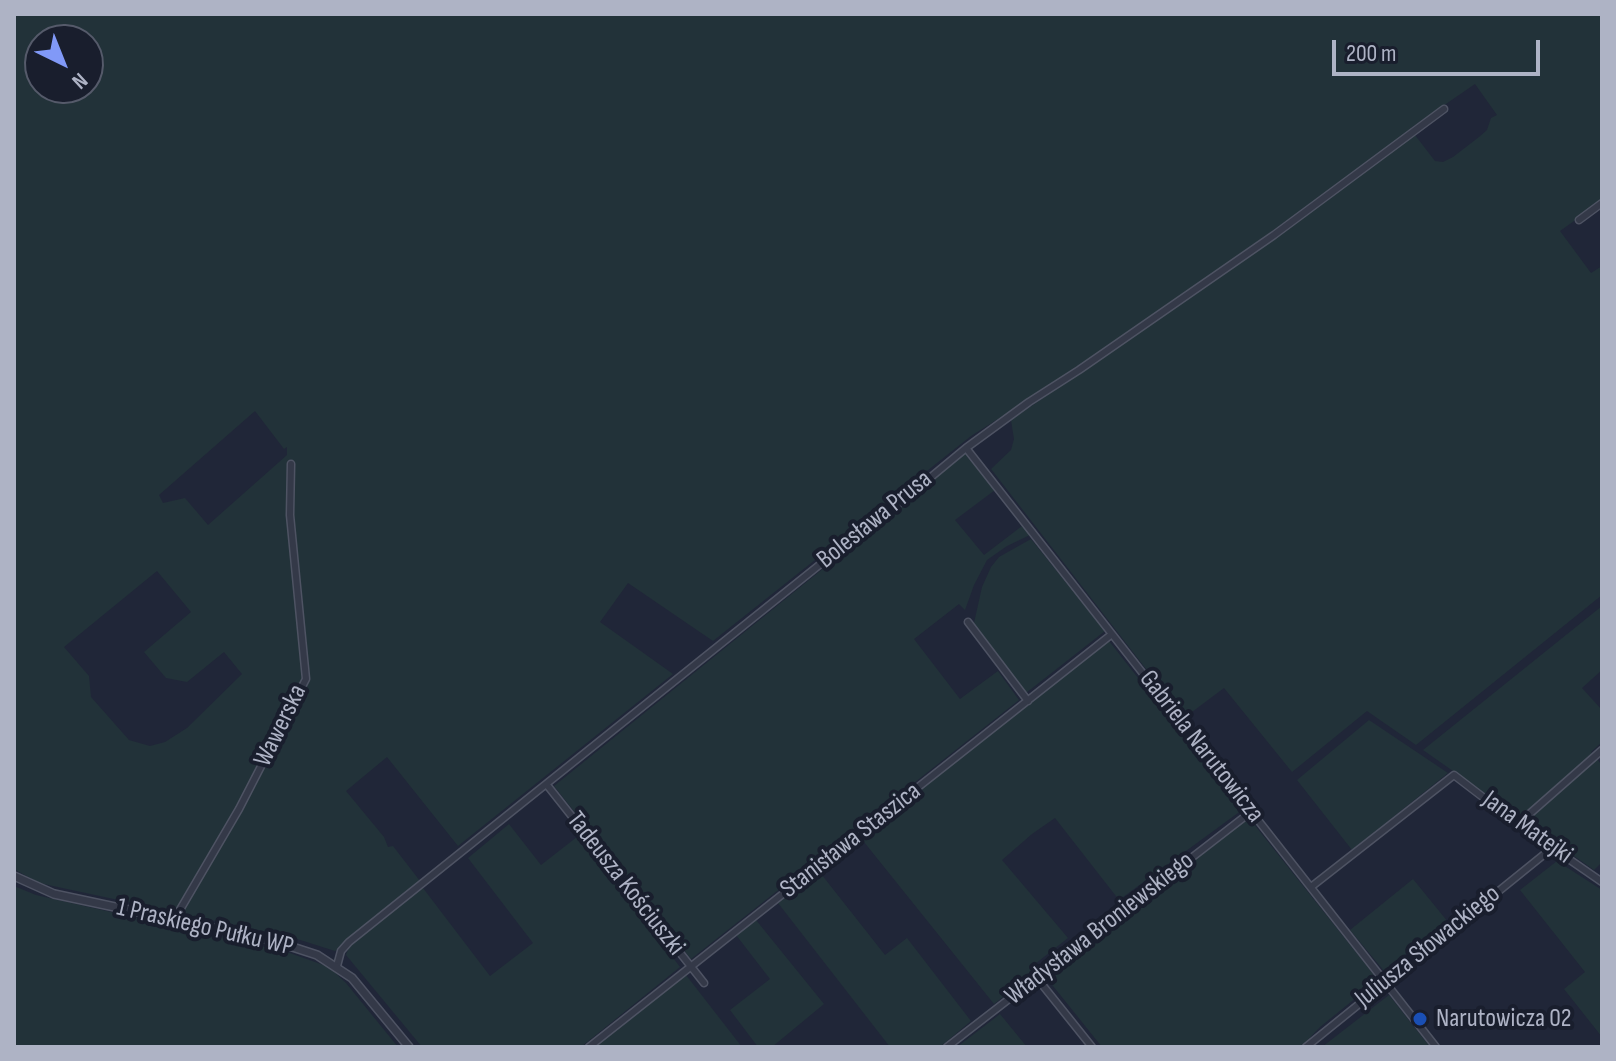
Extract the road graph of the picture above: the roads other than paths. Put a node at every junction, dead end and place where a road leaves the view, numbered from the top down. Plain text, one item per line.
1 (1444, 109) dead end
2 (1602, 203) edge
3 (1579, 220) dead end
4 (966, 448) junction
5 (291, 464) dead end
6 (968, 622) dead end
7 (1112, 634) junction
8 (1028, 701) junction
9 (1602, 750) edge
10 (547, 785) junction
11 (1252, 811) junction
12 (1518, 824) junction
13 (1552, 848) junction
14 (1602, 869) edge
15 (14, 876) edge
16 (1593, 877) junction
17 (1602, 882) edge
18 (1311, 887) junction
19 (174, 920) junction
20 (337, 966) junction
21 (690, 968) junction
22 (1036, 977) junction
23 (1383, 982) junction
24 (704, 983) dead end
25 (409, 1047) edge
26 (589, 1047) edge
27 (947, 1047) edge
28 (1092, 1047) edge
29 (1306, 1047) edge
30 (1436, 1047) edge

1 - 4 street, Bolesława Prusa
2 - 3 street
4 - 7 street, Gabriela Narutowicza
4 - 10 street, Bolesława Prusa
5 - 19 street, Wawerska
6 - 8 street
7 - 8 street, Stanisława Staszica
7 - 11 street, Gabriela Narutowicza
8 - 21 street, Stanisława Staszica
9 - 12 street
10 - 20 street, Bolesława Prusa
10 - 21 street, Tadeusza Kościuszki
11 - 18 street, Gabriela Narutowicza
11 - 22 street, Władysława Broniewskiego
12 - 13 street, Jana Matejki
12 - 18 street, Jana Matejki
13 - 16 street, Jana Matejki
13 - 23 street, Juliusza Słowackiego
14 - 16 street
15 - 19 street, 1 Praskiego Pułku WP
16 - 17 street, Jana Matejki
18 - 23 street, Gabriela Narutowicza
19 - 20 street, 1 Praskiego Pułku WP
20 - 25 street, 1 Praskiego Pułku WP
21 - 24 street, Tadeusza Kościuszki
21 - 26 street, Stanisława Staszica
22 - 27 street, Władysława Broniewskiego
22 - 28 street
23 - 29 street, Juliusza Słowackiego
23 - 30 street, Gabriela Narutowicza

